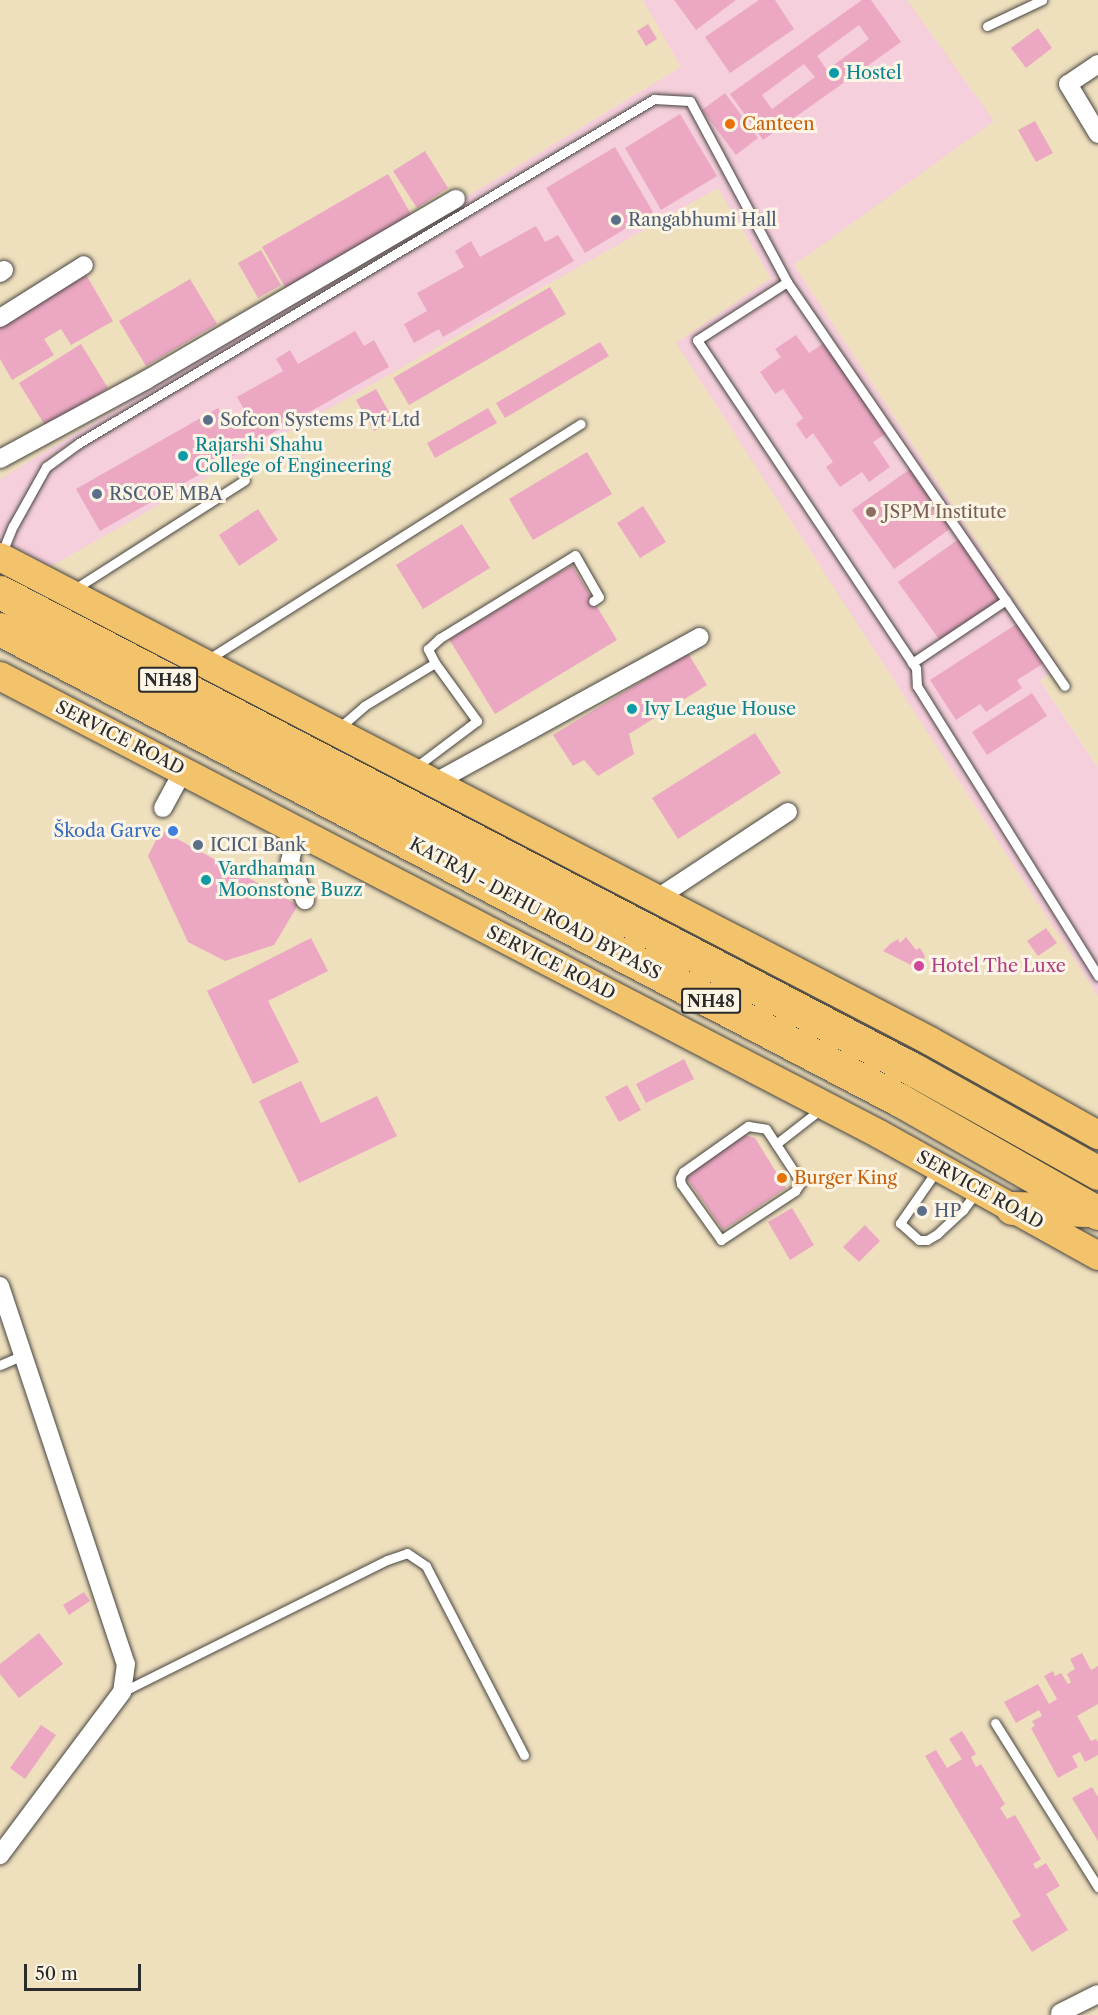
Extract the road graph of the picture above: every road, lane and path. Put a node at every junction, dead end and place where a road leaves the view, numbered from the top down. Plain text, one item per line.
1 (1042, 0) edge
2 (987, 26) dead end
3 (1098, 64) edge
4 (1096, 126) edge
5 (456, 199) dead end
6 (84, 265) dead end
7 (787, 282) junction
8 (0, 318) edge
9 (581, 424) dead end
10 (0, 459) edge
11 (245, 480) dead end
12 (0, 557) edge
13 (0, 592) edge
14 (69, 593) junction
15 (1006, 600) junction
16 (593, 601) dead end
17 (0, 629) edge
18 (700, 637) dead end
19 (202, 663) junction
20 (435, 663) junction
21 (912, 663) junction
22 (0, 676) edge
23 (1065, 686) dead end
24 (335, 732) junction
25 (183, 771) junction
26 (426, 779) junction
27 (163, 808) dead end
28 (788, 812) dead end
29 (297, 831) junction
30 (656, 899) junction
31 (305, 900) dead end
32 (1098, 976) edge
33 (825, 1105) junction
34 (1098, 1135) edge
35 (776, 1144) junction
36 (939, 1167) junction
37 (1098, 1173) edge
38 (979, 1189) junction
39 (1012, 1208) junction
40 (1095, 1212) edge
41 (1098, 1256) edge
42 (2, 1297) edge
43 (23, 1355) junction
44 (0, 1365) edge
45 (122, 1692) junction
46 (995, 1723) dead end
47 (524, 1755) dead end
48 (0, 1855) edge
49 (1098, 1887) edge
50 (1098, 1994) edge
51 (1060, 2013) dead end

1 - 2 lane
3 - 4 street
5 - 10 street
6 - 8 street
7 - 12 lane
7 - 15 lane
7 - 21 lane
9 - 19 lane
11 - 14 lane
12 - 14 main road
13 - 37 highway, KATRAJ - DEHU ROAD BYPASS / NH48
14 - 19 main road
15 - 21 lane
15 - 23 lane
16 - 20 lane
17 - 40 highway, KATRAJ - DEHU ROAD BYPASS / NH48
18 - 26 street
19 - 24 main road
20 - 24 lane
20 - 26 lane
21 - 32 lane
22 - 25 main road, SERVICE ROAD
24 - 26 main road
25 - 27 street
25 - 29 main road, SERVICE ROAD
26 - 30 main road
28 - 30 street
29 - 31 street
29 - 33 main road, SERVICE ROAD
30 - 34 main road
33 - 35 lane
33 - 36 main road, SERVICE ROAD
35 - 35 lane
36 - 38 main road, SERVICE ROAD
36 - 38 lane
38 - 39 main road, SERVICE ROAD
39 - 40 highway
39 - 41 main road, SERVICE ROAD
42 - 43 street
43 - 44 lane
43 - 45 street
45 - 47 lane
45 - 48 street
46 - 49 lane
50 - 51 street

